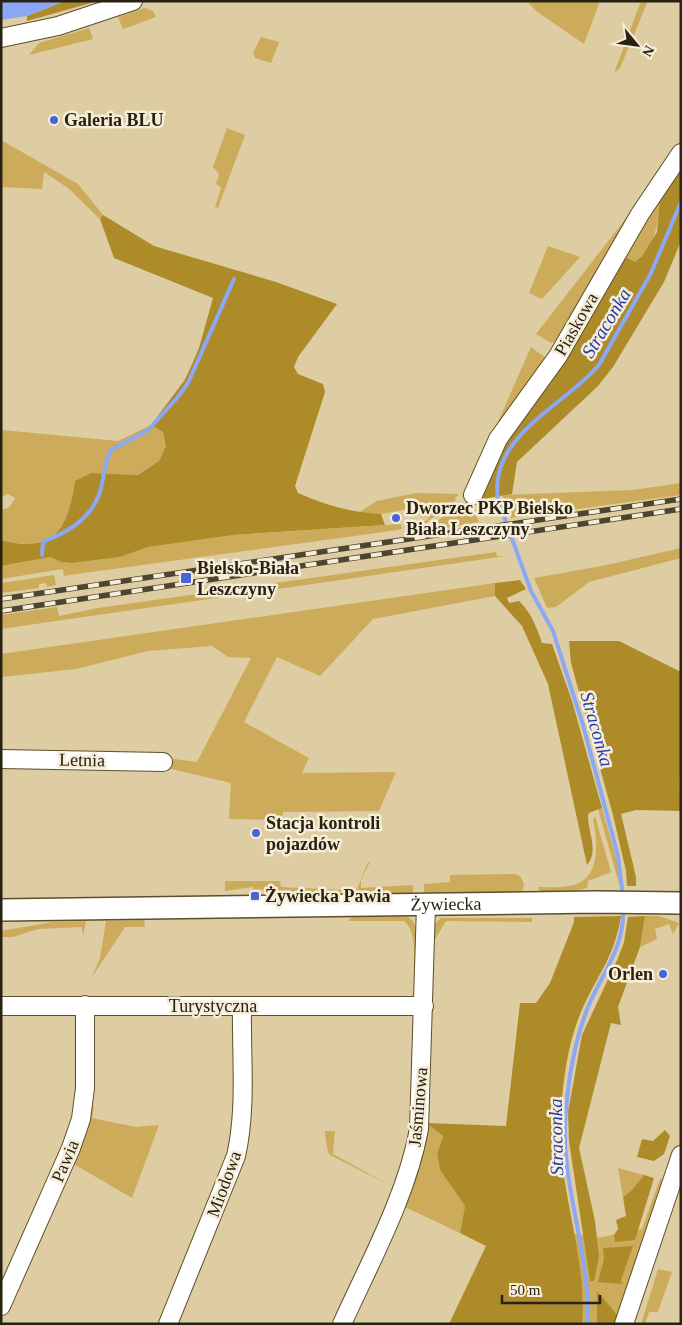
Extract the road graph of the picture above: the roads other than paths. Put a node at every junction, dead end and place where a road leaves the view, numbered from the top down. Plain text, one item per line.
1 (133, 1) edge
2 (1, 38) edge
3 (681, 153) edge
4 (473, 495) dead end
5 (1, 759) edge
6 (163, 762) dead end
7 (681, 903) edge
8 (426, 905) junction
9 (1, 910) edge
10 (1, 1006) edge
11 (84, 1006) junction
12 (242, 1006) junction
13 (424, 1006) junction
14 (681, 1155) edge
15 (1, 1306) edge
16 (168, 1324) edge
17 (342, 1324) edge
18 (624, 1324) edge

1 - 2 street
3 - 4 street, Piaskowa
5 - 6 street, Letnia
7 - 8 main road, Żywiecka
8 - 9 main road, Żywiecka
8 - 13 street, Jaśminowa
10 - 11 street, Turystyczna
11 - 12 street, Turystyczna
11 - 15 street, Pawia
12 - 13 street, Turystyczna
12 - 16 street, Miodowa
13 - 17 street, Jaśminowa
14 - 18 street

